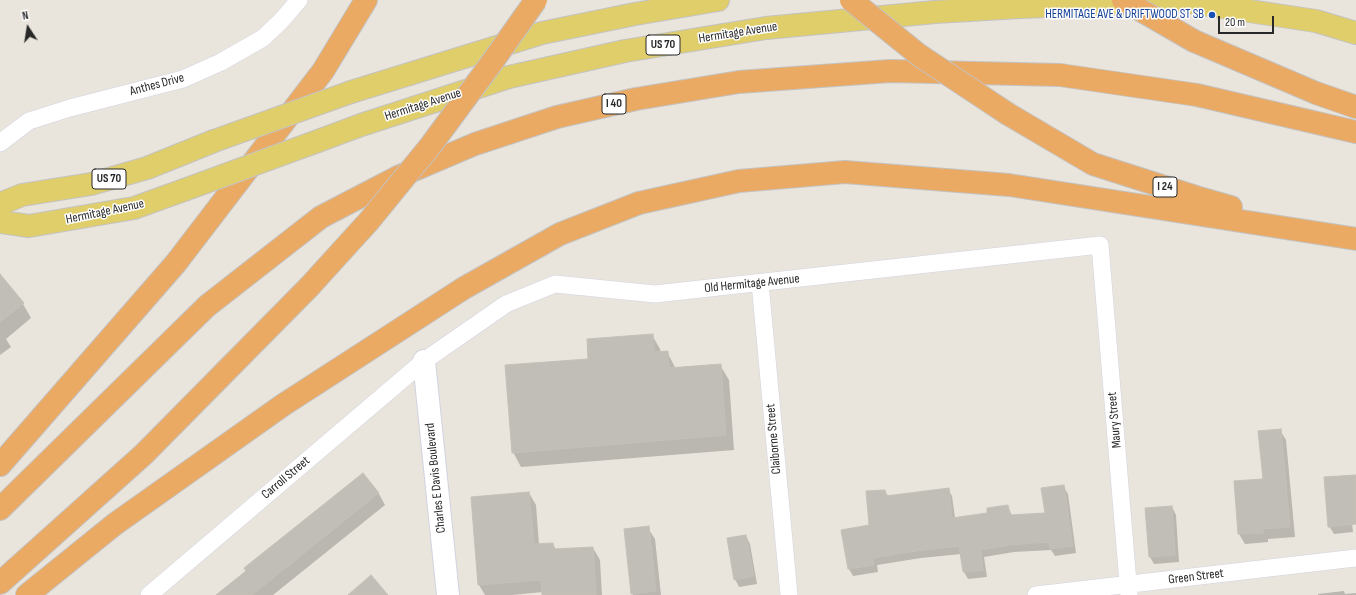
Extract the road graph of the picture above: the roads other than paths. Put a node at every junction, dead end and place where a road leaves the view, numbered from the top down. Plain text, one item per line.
1 (299, 0) edge
2 (366, 0) edge
3 (536, 0) edge
4 (718, 0) edge
5 (851, 0) edge
6 (1123, 0) edge
7 (1182, 1) edge
8 (1356, 33) edge
9 (1356, 108) edge
10 (1356, 132) edge
11 (0, 143) edge
12 (0, 204) edge
13 (0, 222) edge
14 (1333, 235) junction
15 (1356, 239) edge
16 (1100, 245) joint
17 (760, 283) junction
18 (424, 361) junction
19 (0, 466) edge
20 (0, 509) edge
21 (1356, 558) edge
22 (0, 583) edge
23 (1129, 590) edge
24 (27, 595) edge
25 (149, 595) edge
26 (448, 595) edge
27 (789, 595) edge
28 (1036, 595) edge

1 - 11 street, Anthes Drive
2 - 19 highway
3 - 22 highway, bridge
4 - 12 main road, US 70, bridge
5 - 14 highway, I 24, bridge
6 - 9 highway, bridge
7 - 8 main road, Hermitage Avenue / US 70
7 - 13 main road, Hermitage Avenue / US 70, bridge
10 - 20 highway, I 40
14 - 15 highway, I 24
14 - 24 highway
16 - 17 street, Old Hermitage Avenue
16 - 23 street, Maury Street
17 - 18 street, Old Hermitage Avenue
17 - 27 street, Claiborne Street
18 - 25 street, Carroll Street
18 - 26 street, Charles E Davis Boulevard
21 - 23 street, Green Street
23 - 28 street, Green Street

